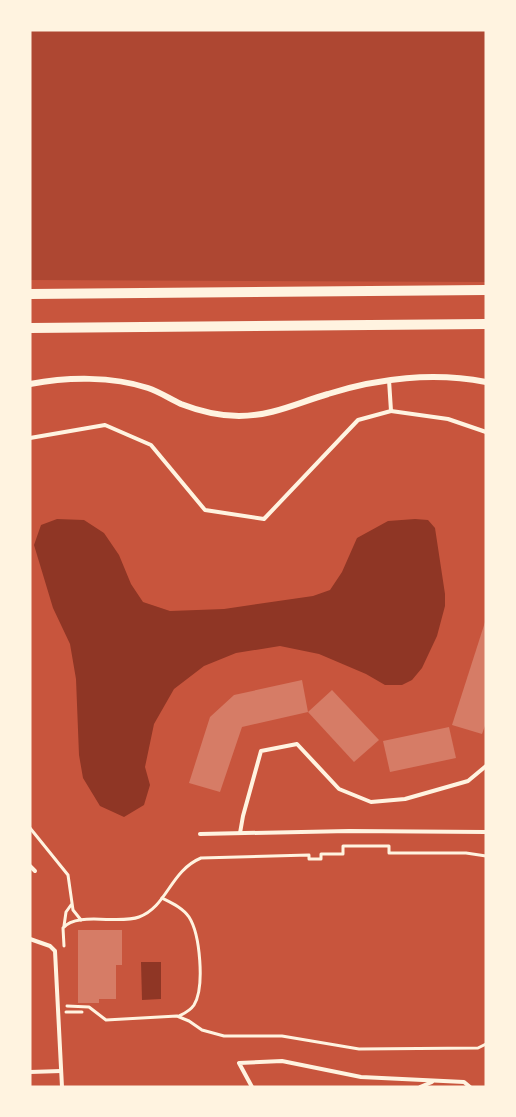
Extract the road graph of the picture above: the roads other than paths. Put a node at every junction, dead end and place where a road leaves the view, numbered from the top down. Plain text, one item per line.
1 (486, 290) edge
2 (30, 294) edge
3 (486, 324) edge
4 (30, 328) edge
5 (389, 380) junction
6 (486, 382) edge
7 (30, 384) edge
8 (391, 411) junction
9 (486, 432) edge
10 (30, 438) edge
11 (486, 766) edge
12 (486, 832) edge
13 (240, 833) junction
14 (200, 834) dead end
15 (30, 866) edge
16 (35, 871) dead end
17 (30, 939) edge
18 (61, 1071) junction
19 (30, 1072) edge
20 (436, 1081) junction
21 (62, 1087) edge
22 (252, 1087) edge
23 (420, 1087) edge
24 (470, 1087) edge

1 - 2 street
3 - 4 street
5 - 6 street
5 - 7 street
5 - 8 lane
8 - 9 lane
8 - 10 lane
11 - 13 lane
12 - 13 lane
13 - 14 lane
15 - 16 lane
17 - 18 lane
18 - 19 lane
18 - 21 lane
20 - 22 lane
20 - 23 lane
20 - 24 lane

